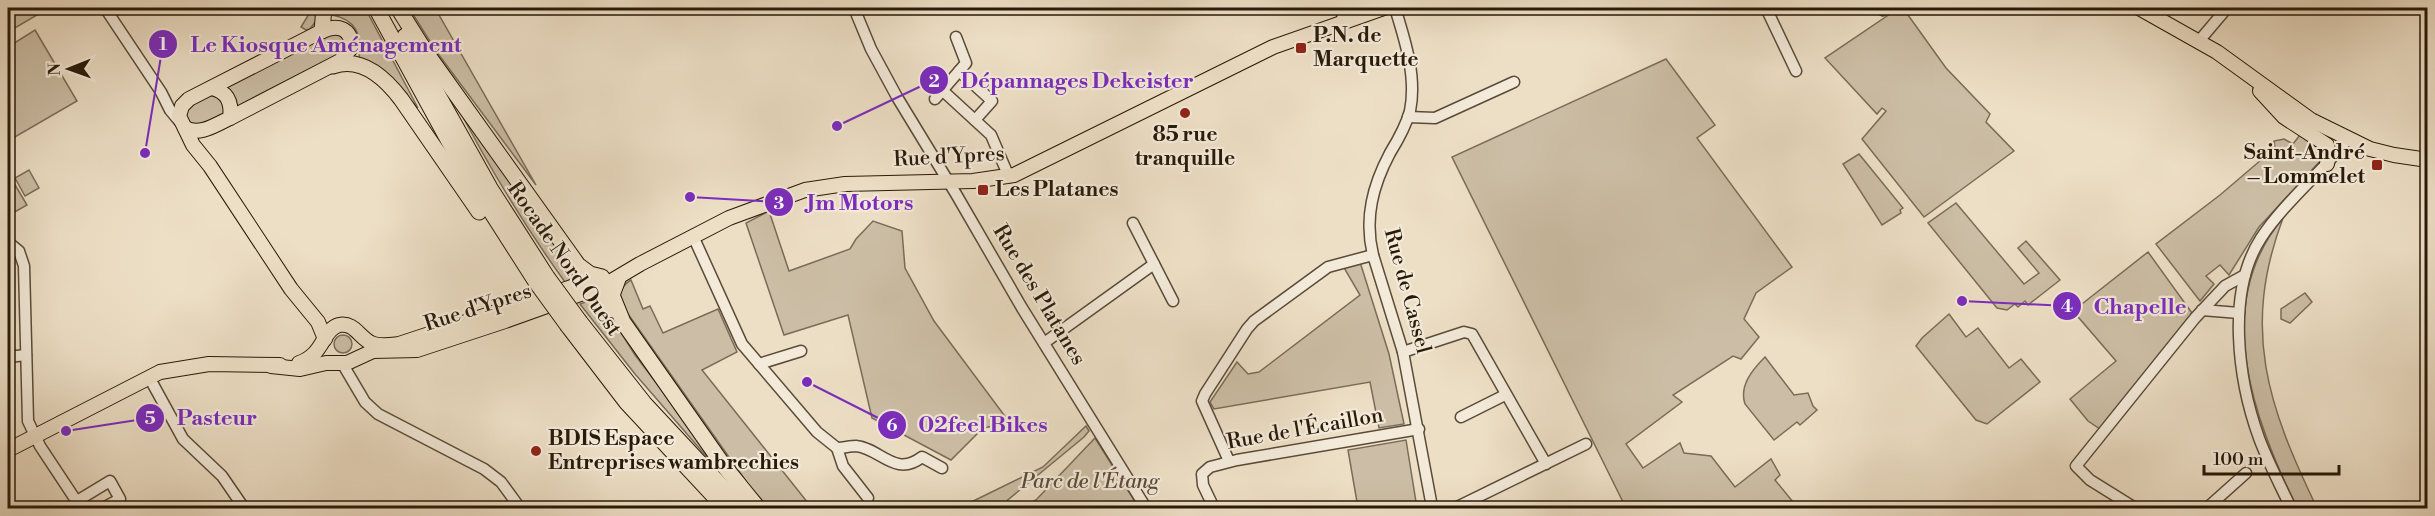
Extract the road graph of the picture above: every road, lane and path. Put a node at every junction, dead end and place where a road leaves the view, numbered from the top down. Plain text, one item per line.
1 (105, 8) edge
2 (324, 8) edge
3 (376, 8) edge
4 (390, 8) edge
5 (398, 8) edge
6 (854, 8) edge
7 (1384, 8) edge
8 (1395, 8) edge
9 (1766, 8) edge
10 (1880, 8) edge
11 (1885, 8) edge
12 (2139, 8) edge
13 (2227, 8) edge
14 (1342, 15) edge
15 (322, 31) junction
16 (956, 37) dead end
17 (2199, 41) junction
18 (333, 66) junction
19 (959, 71) junction
20 (1796, 71) dead end
21 (2243, 71) junction
22 (1514, 82) dead end
23 (212, 88) junction
24 (161, 92) junction
25 (189, 99) junction
26 (1408, 117) junction
27 (230, 118) junction
28 (975, 120) junction
29 (182, 125) junction
30 (206, 129) junction
31 (2346, 142) junction
32 (2427, 161) edge
33 (2327, 164) junction
34 (210, 166) junction
35 (1009, 177) junction
36 (949, 182) junction
37 (1133, 223) dead end
38 (693, 236) junction
39 (8, 242) edge
40 (1373, 255) junction
41 (522, 262) junction
42 (640, 264) junction
43 (1154, 264) junction
44 (578, 266) junction
45 (2245, 275) junction
46 (542, 279) junction
47 (618, 279) junction
48 (586, 287) junction
49 (301, 301) junction
50 (1173, 301) dead end
51 (2202, 310) junction
52 (2239, 313) junction
53 (623, 322) junction
54 (574, 324) junction
55 (344, 325) junction
56 (359, 333) junction
57 (325, 340) junction
58 (1044, 343) junction
59 (801, 351) dead end
60 (1403, 352) junction
61 (26, 355) junction
62 (8, 357) edge
63 (348, 361) junction
64 (759, 364) junction
65 (271, 366) junction
66 (148, 377) junction
67 (1505, 395) junction
68 (1461, 417) dead end
69 (1419, 429) junction
70 (35, 437) junction
71 (1586, 444) dead end
72 (837, 448) junction
73 (8, 450) edge
74 (1229, 461) junction
75 (1546, 464) junction
76 (942, 468) dead end
77 (2246, 473) dead end
78 (868, 498) dead end
79 (79, 505) edge
80 (103, 508) edge
81 (244, 508) edge
82 (520, 508) edge
83 (725, 508) edge
84 (742, 508) edge
85 (758, 508) edge
86 (1146, 508) edge
87 (1214, 508) edge
88 (1433, 508) edge
89 (1455, 508) edge
90 (2134, 508) edge
91 (2207, 508) edge
92 (2291, 508) edge

1 - 24 street
2 - 15 highway
3 - 41 highway, Rocade Nord Ouest
4 - 46 highway, Rocade Nord Ouest
5 - 44 highway
6 - 36 street, Rue des Platanes
7 - 14 main road, Rue d'Ypres
8 - 26 street, Rue de Cassel
9 - 20 street
10 - 11 street
12 - 17 main road
13 - 17 street
14 - 35 main road, Rue d'Ypres
15 - 18 main road
15 - 23 main road
16 - 19 street
17 - 21 main road
18 - 27 main road
18 - 41 highway
19 - 28 street
19 - 28 street
21 - 31 main road
21 - 33 main road
22 - 26 street
23 - 25 main road
23 - 27 main road
24 - 25 street
24 - 29 street
25 - 29 main road
26 - 40 street, Rue de Cassel
27 - 30 main road
28 - 35 street
29 - 30 main road
29 - 34 main road
30 - 34 main road
31 - 32 main road
31 - 33 street
33 - 45 street
34 - 49 main road
35 - 36 main road, Rue d'Ypres
36 - 38 main road, Rue d'Ypres
36 - 58 street, Rue des Platanes
37 - 43 street
38 - 42 main road, Rue d'Ypres
38 - 64 street
39 - 61 street
40 - 60 street, Rue de Cassel
40 - 74 street
41 - 46 highway, Rocade Nord Ouest
42 - 47 main road, Rue d'Ypres
42 - 48 main road, Rue d'Ypres
43 - 50 street
43 - 58 street
44 - 48 highway
44 - 48 highway
45 - 51 street
45 - 52 street
46 - 54 highway, Rocade Nord Ouest, bridge
47 - 48 main road, Rue d'Ypres
47 - 53 highway
48 - 53 highway
48 - 56 main road, Rue d'Ypres
48 - 63 main road, Rue d'Ypres
49 - 55 main road
49 - 57 main road
51 - 52 street
51 - 90 street
52 - 92 street
53 - 85 highway
54 - 83 highway, Rocade Nord Ouest
54 - 84 highway, Rocade Nord Ouest
55 - 56 main road
55 - 57 main road
56 - 63 main road
57 - 63 main road
57 - 65 main road, Rue d'Ypres
58 - 86 street, Rue des Platanes
59 - 64 street
60 - 67 street
60 - 69 street, Rue de Cassel
61 - 62 street
61 - 70 street
63 - 65 main road, Rue d'Ypres
63 - 82 street
64 - 72 street
65 - 66 main road, Rue d'Ypres
66 - 70 main road, Rue d'Ypres
66 - 81 street
67 - 68 street
67 - 75 street
69 - 74 street, Rue de l'Écaillon
69 - 88 street, Rue de Cassel
70 - 73 main road, Rue d'Ypres
70 - 79 street
71 - 75 street
72 - 76 street
72 - 78 street
74 - 87 street, Rue de l'Écaillon
75 - 89 street
77 - 91 street
79 - 80 street

